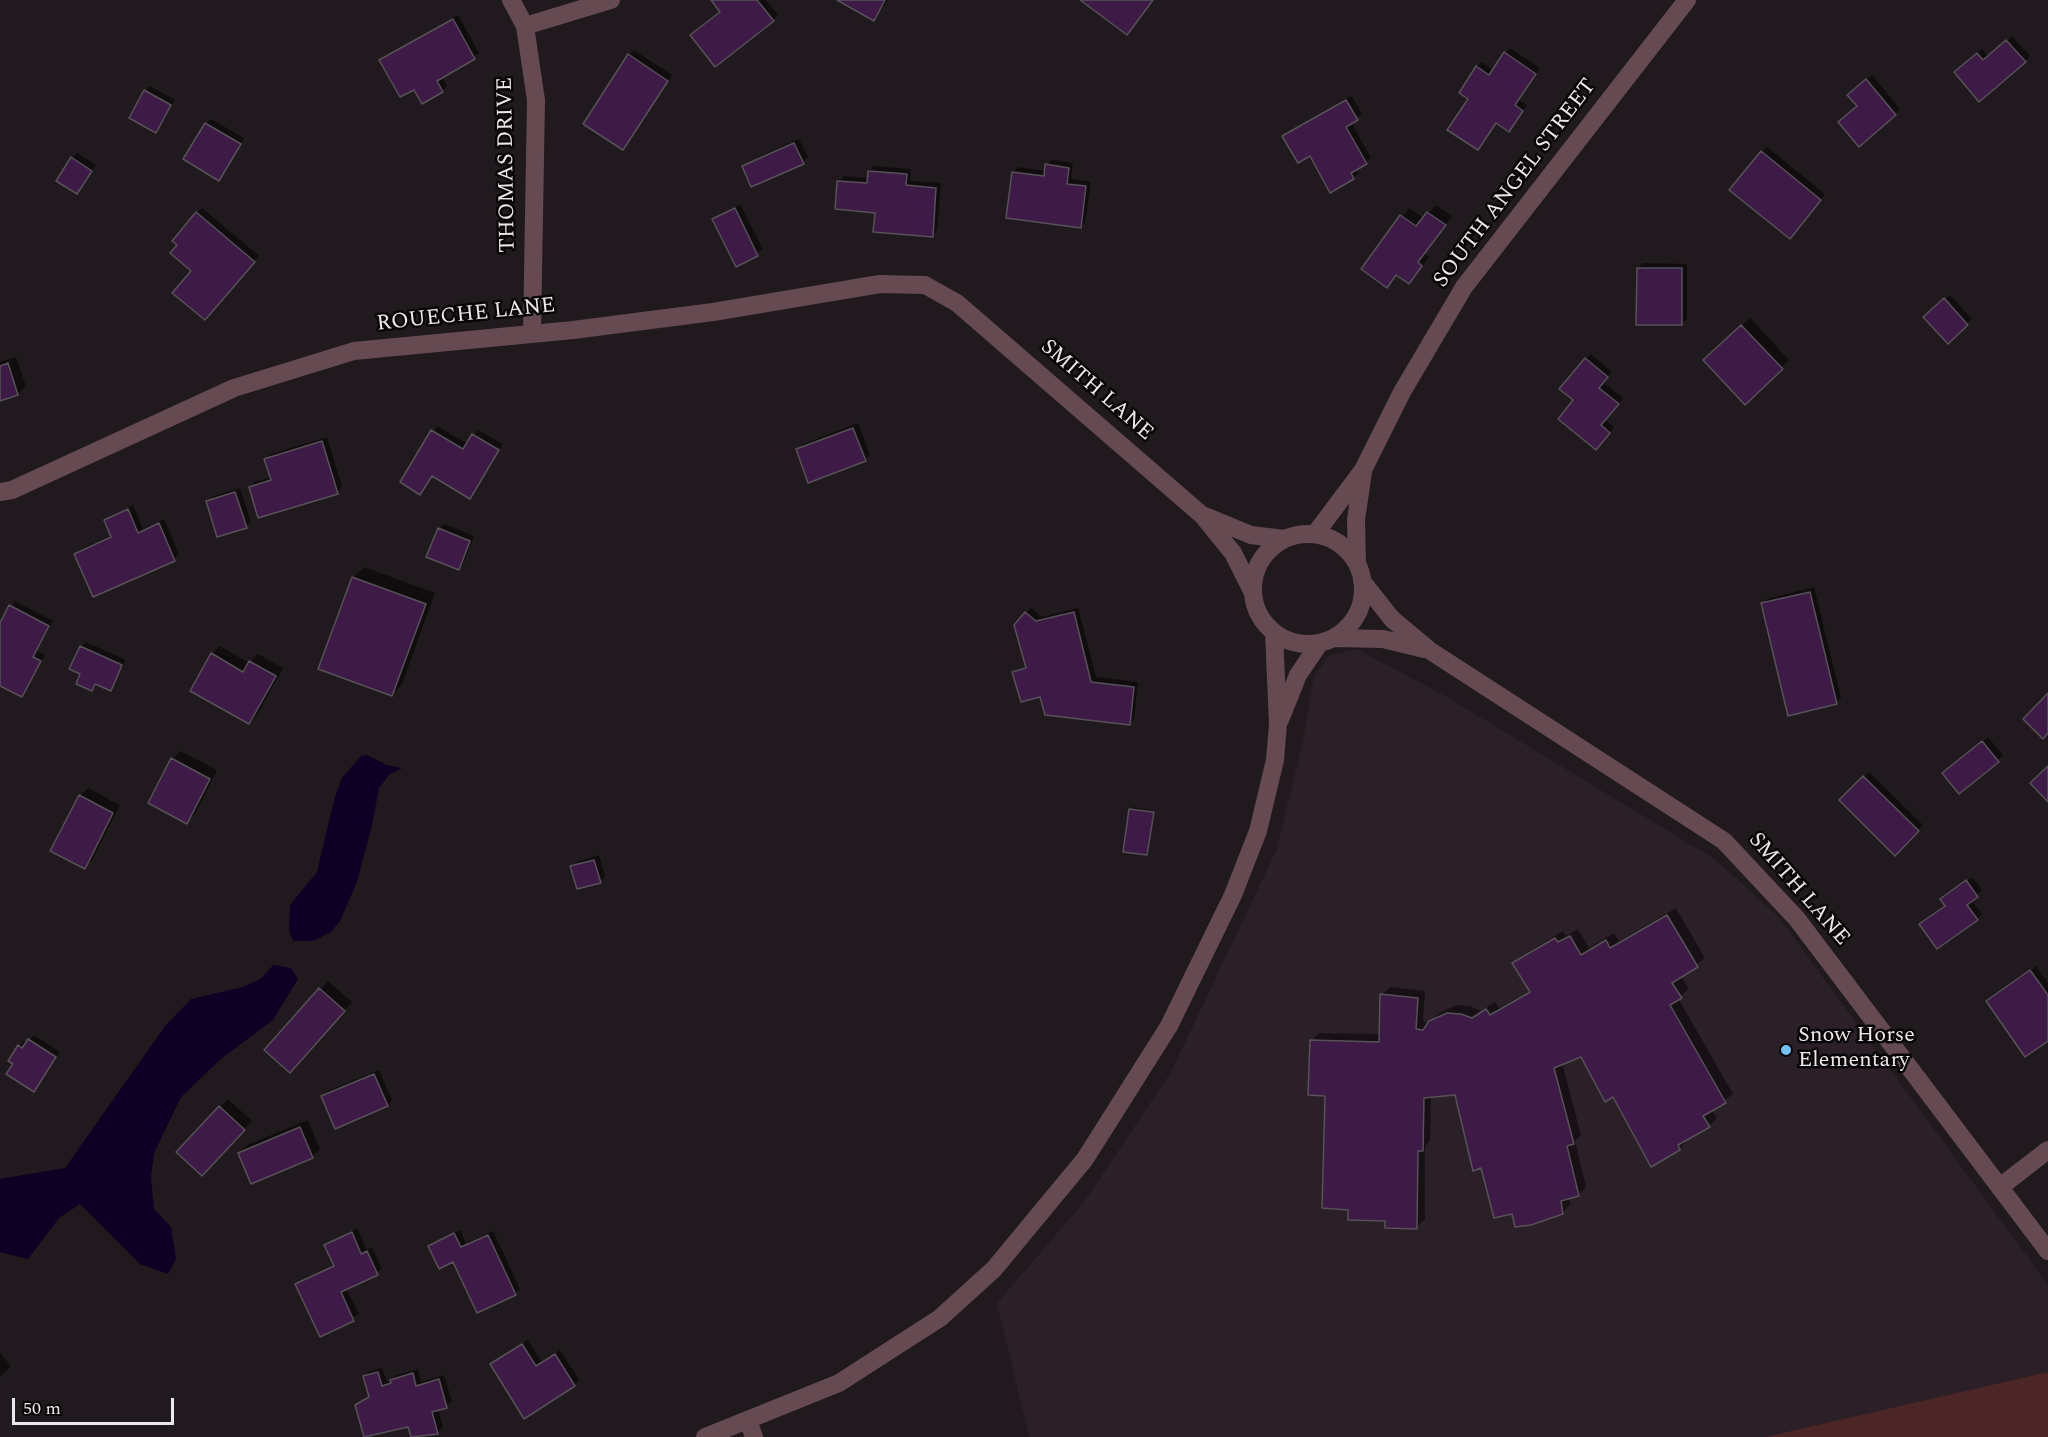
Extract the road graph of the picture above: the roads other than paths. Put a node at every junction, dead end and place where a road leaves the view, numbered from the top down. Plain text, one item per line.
1 (511, 0) edge
2 (611, 0) edge
3 (1687, 0) edge
4 (525, 26) junction
5 (957, 303) joint
6 (532, 332) junction
7 (1363, 470) junction
8 (0, 492) edge
9 (1203, 516) junction
10 (1315, 534) junction
11 (1284, 539) junction
12 (1359, 572) junction
13 (1252, 591) junction
14 (1274, 633) junction
15 (1326, 641) junction
16 (1429, 650) junction
17 (1278, 724) junction
18 (2048, 1150) edge
19 (2000, 1187) junction
20 (2048, 1251) edge
21 (751, 1428) edge
22 (705, 1437) edge

1 - 4 street, THOMAS DRIVE
2 - 4 street
3 - 7 street, SOUTH ANGEL STREET
4 - 6 street, THOMAS DRIVE
5 - 6 street, ROUECHE LANE
5 - 9 street, SMITH LANE
6 - 8 street, ROUECHE LANE
7 - 10 street, SOUTH ANGEL STREET
7 - 12 street, SOUTH ANGEL STREET
9 - 11 street, SMITH LANE
9 - 13 street, SMITH LANE
10 - 11 street
10 - 12 street
11 - 13 street
12 - 15 street
12 - 16 street, SMITH LANE
13 - 14 street
14 - 15 street
14 - 17 street
15 - 16 street, SMITH LANE
15 - 17 street
16 - 19 street, SMITH LANE
17 - 21 street
18 - 19 street
19 - 20 street, SMITH LANE
21 - 22 street

